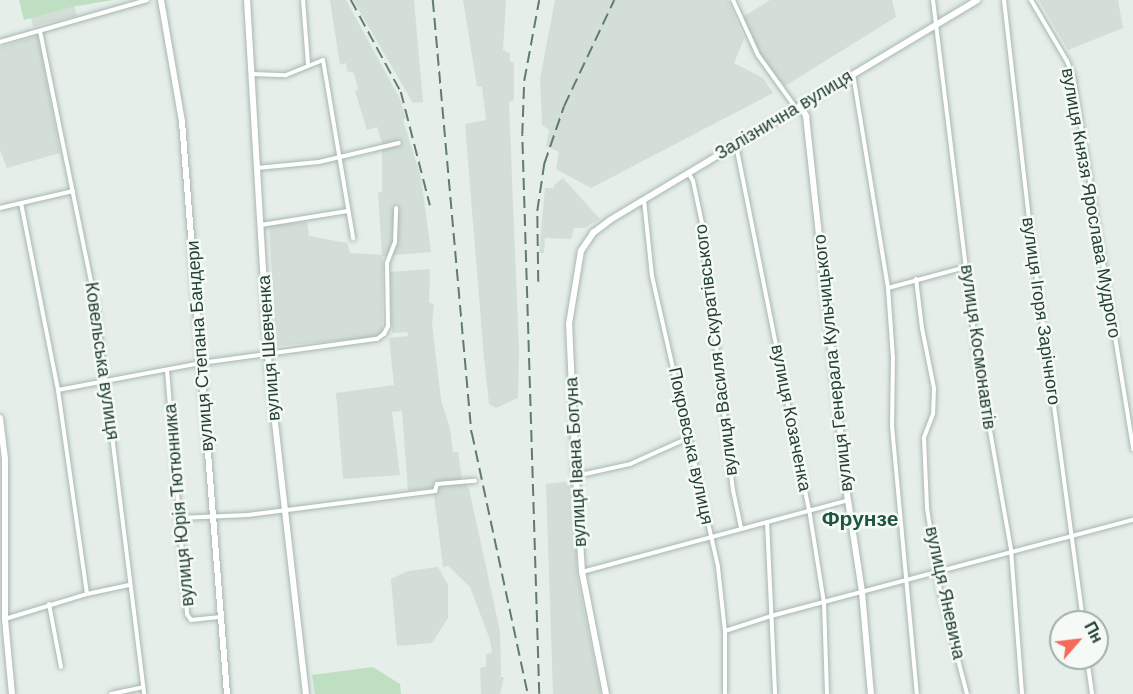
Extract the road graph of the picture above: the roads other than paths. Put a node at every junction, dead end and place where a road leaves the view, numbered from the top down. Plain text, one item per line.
1 (147, 0) edge
2 (161, 0) edge
3 (247, 0) edge
4 (303, 0) edge
5 (733, 0) edge
6 (933, 0) edge
7 (977, 0) edge
8 (1004, 0) edge
9 (1031, 0) edge
10 (936, 26) junction
11 (40, 31) junction
12 (0, 42) edge
13 (308, 64) junction
14 (251, 74) junction
15 (853, 74) junction
16 (798, 107) junction
17 (399, 143) dead end
18 (736, 144) junction
19 (339, 157) junction
20 (257, 168) junction
21 (688, 173) junction
22 (73, 191) junction
23 (644, 200) junction
24 (21, 203) junction
25 (0, 208) edge
26 (396, 208) dead end
27 (348, 211) junction
28 (261, 225) junction
29 (593, 233) joint
30 (353, 238) dead end
31 (966, 267) junction
32 (916, 279) junction
33 (888, 288) junction
34 (267, 353) junction
35 (201, 363) junction
36 (167, 370) junction
37 (107, 382) junction
38 (58, 390) junction
39 (0, 418) edge
40 (688, 438) junction
41 (1133, 449) edge
42 (576, 477) junction
43 (475, 481) dead end
44 (848, 500) junction
45 (809, 509) junction
46 (284, 510) junction
47 (212, 515) junction
48 (2, 518) edge
49 (179, 518) junction
50 (1133, 520) edge
51 (767, 522) junction
52 (741, 529) junction
53 (1072, 534) junction
54 (711, 538) junction
55 (1011, 550) junction
56 (937, 571) junction
57 (582, 572) junction
58 (909, 579) junction
59 (129, 585) junction
60 (862, 592) junction
61 (87, 594) junction
62 (824, 603) junction
63 (49, 604) junction
64 (1082, 610) edge
65 (771, 616) junction
66 (221, 617) junction
67 (5, 619) junction
68 (725, 631) junction
69 (61, 666) dead end
70 (1089, 670) edge
71 (143, 687) junction
72 (12, 694) edge
73 (111, 694) edge
74 (144, 694) edge
75 (227, 694) edge
76 (306, 694) edge
77 (606, 694) edge
78 (724, 694) edge
79 (775, 694) edge
80 (827, 694) edge
81 (871, 694) edge
82 (917, 694) edge
83 (967, 694) edge
84 (1022, 694) edge
85 (1092, 694) edge

1 - 11 street
2 - 35 street, вулиця Степана Бандери
3 - 14 street, вулиця Шевченка
4 - 13 street
5 - 16 street
6 - 10 street, вулиця Космонавтів
7 - 10 street, Залізнична вулиця
8 - 53 street, вулиця Ігоря Зарічного
9 - 41 street, вулиця Князя Ярослава Мудрого
10 - 15 street, Залізнична вулиця
10 - 31 street, вулиця Космонавтів
11 - 12 street
11 - 22 street, Ковельська вулиця
13 - 14 street
13 - 19 street
14 - 20 street, вулиця Шевченка
15 - 16 street, Залізнична вулиця
15 - 33 street
16 - 18 street, Залізнична вулиця
16 - 44 street, вулиця Генерала Кульчицького
17 - 19 street
18 - 21 street, Залізнична вулиця
18 - 45 street, вулиця Козаченка
19 - 20 street
19 - 27 street
20 - 28 street, вулиця Шевченка
21 - 23 street, Залізнична вулиця
21 - 52 street, вулиця Василя Скуратівського
22 - 24 street
22 - 37 street, Ковельська вулиця
23 - 29 street, Залізнична вулиця
23 - 40 street, Покровська вулиця
24 - 25 street
24 - 38 street
26 - 34 street
27 - 28 street
27 - 30 street
28 - 34 street, вулиця Шевченка
29 - 42 street, вулиця Івана Богуна
31 - 32 street
31 - 55 street, вулиця Космонавтів
32 - 33 street
32 - 56 street, вулиця Яневича
33 - 58 street
34 - 35 street
34 - 46 street, вулиця Шевченка
35 - 36 street
35 - 47 street, вулиця Степана Бандери
36 - 37 street
36 - 49 street, вулиця Юрія Тютюнника
37 - 38 street
37 - 59 street, Ковельська вулиця
38 - 61 street
39 - 48 street
40 - 42 street
40 - 54 street, Покровська вулиця
42 - 57 street, вулиця Івана Богуна
43 - 46 street
44 - 45 street
44 - 60 street, вулиця Генерала Кульчицького
45 - 51 street
45 - 62 street, вулиця Козаченка
46 - 47 street
46 - 76 street, вулиця Шевченка
47 - 49 street
47 - 66 street, вулиця Степана Бандери
48 - 67 street
49 - 66 street, вулиця Юрія Тютюнника
50 - 53 street
51 - 52 street
51 - 65 street
52 - 54 street
53 - 55 street
53 - 64 street, вулиця Ігоря Зарічного
54 - 57 street
54 - 68 street, Покровська вулиця
55 - 56 street
55 - 84 street, вулиця Космонавтів
56 - 58 street
56 - 83 street, вулиця Яневича
57 - 77 street, вулиця Івана Богуна
58 - 60 street
58 - 82 street
59 - 61 street
59 - 71 street, Ковельська вулиця
60 - 62 street
60 - 81 street, вулиця Генерала Кульчицького
61 - 63 street
62 - 65 street
62 - 80 street, вулиця Козаченка
63 - 67 street
63 - 69 street
65 - 68 street
65 - 79 street
66 - 75 street, вулиця Степана Бандери
67 - 72 street
68 - 78 street, Покровська вулиця
70 - 85 street
71 - 73 street
71 - 74 street, Ковельська вулиця

